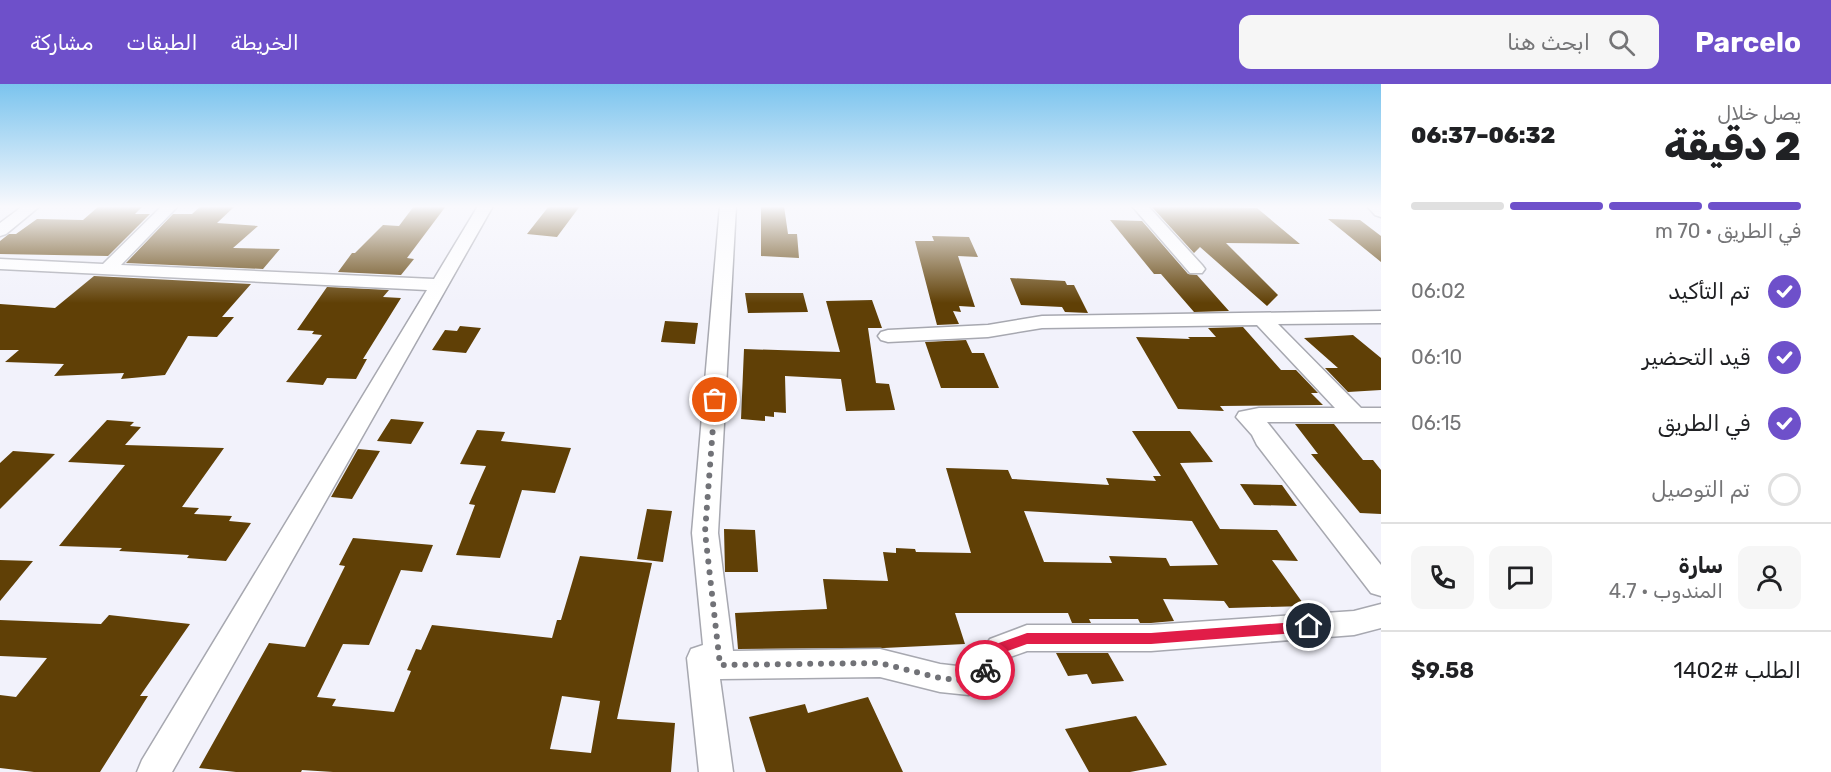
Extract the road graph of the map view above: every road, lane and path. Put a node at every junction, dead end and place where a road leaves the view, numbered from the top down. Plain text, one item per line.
1 (138, 238) edge
2 (467, 238) edge
3 (726, 238) edge
4 (1168, 238) edge
5 (0, 264) edge
6 (107, 269) junction
7 (1196, 269) dead end
8 (440, 285) junction
9 (1381, 317) edge
10 (1263, 319) junction
11 (888, 336) dead end
12 (1381, 415) edge
13 (1356, 416) junction
14 (1381, 585) edge
15 (1381, 616) edge
16 (720, 665) junction
17 (154, 772) edge
18 (716, 772) edge

1 - 6 street
2 - 8 street
3 - 16 street
4 - 7 street
5 - 6 street
6 - 8 street
8 - 17 street
9 - 10 street
10 - 11 street
10 - 13 street
12 - 13 street
13 - 14 street
15 - 16 street
16 - 18 street

